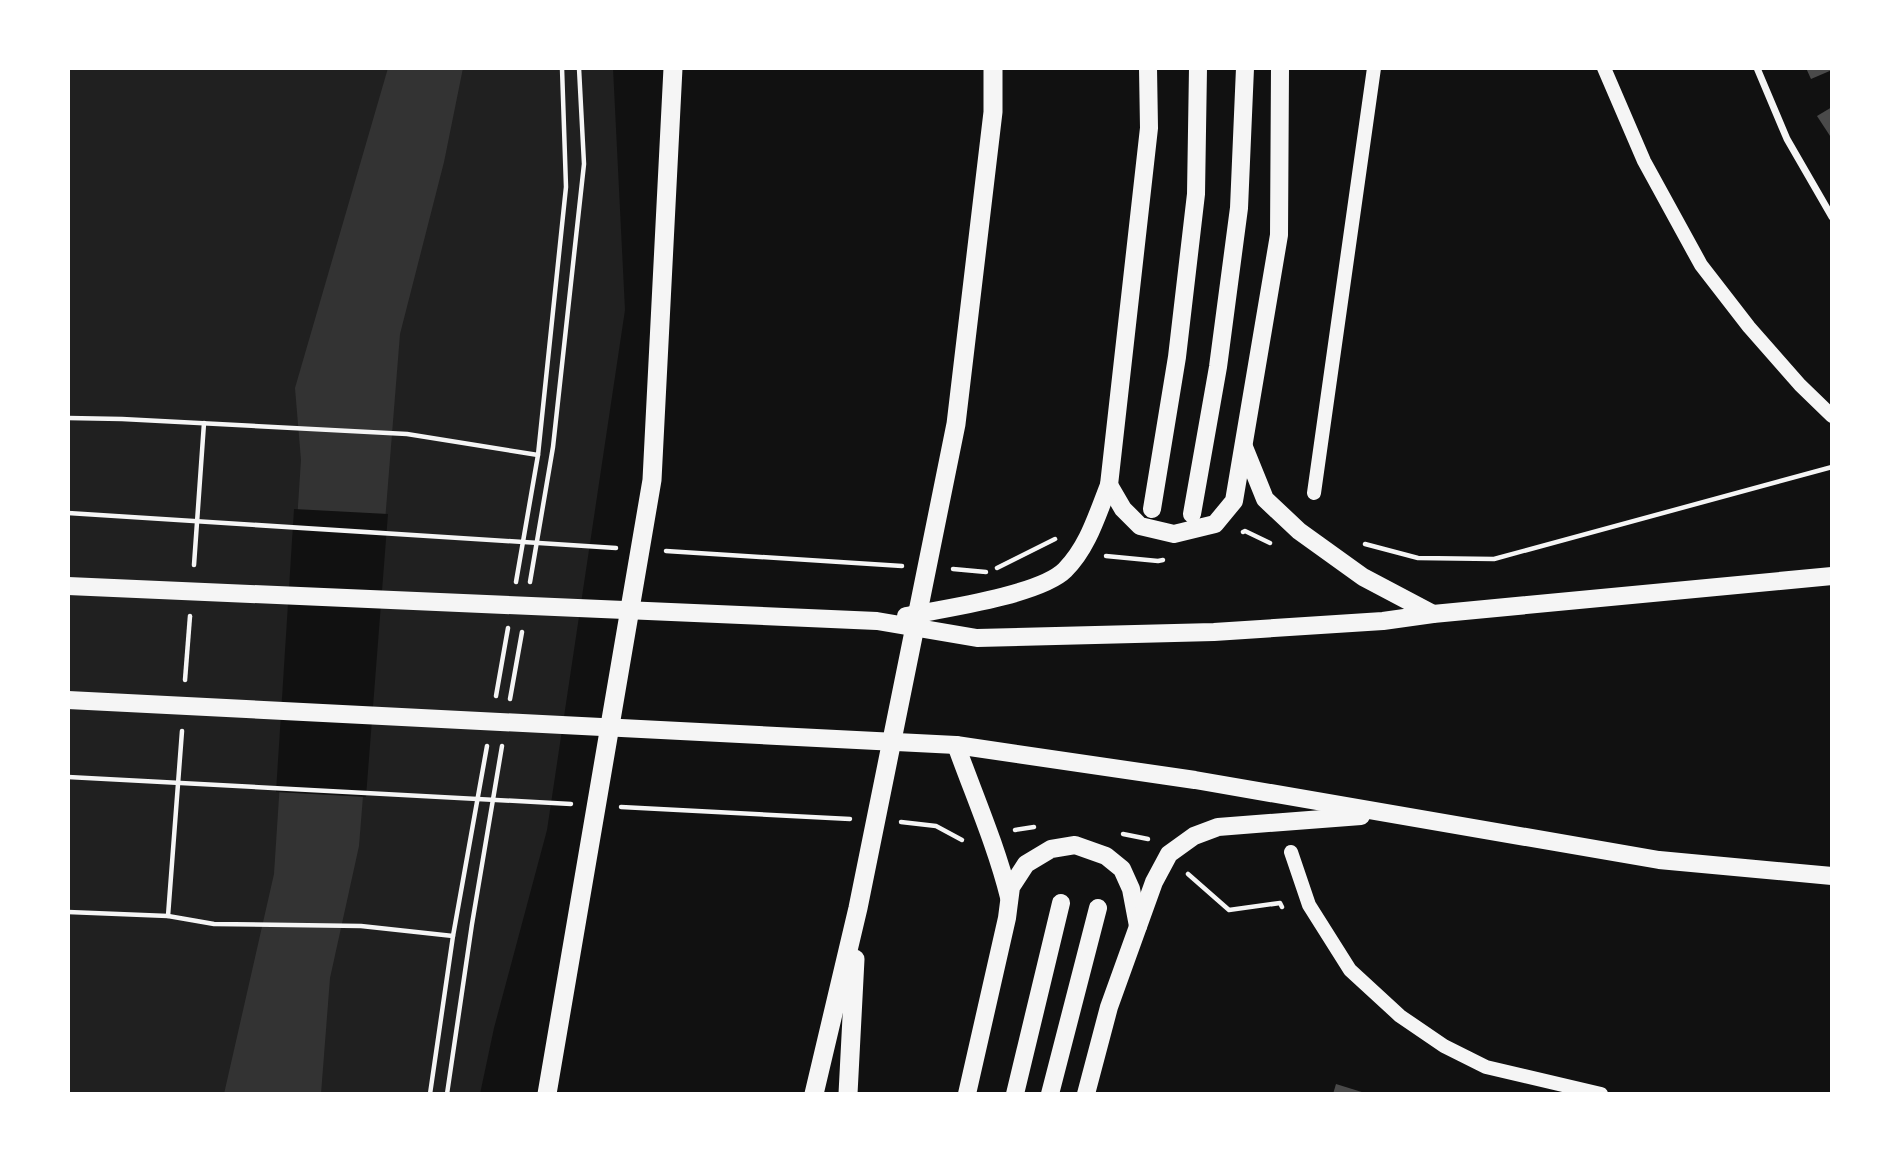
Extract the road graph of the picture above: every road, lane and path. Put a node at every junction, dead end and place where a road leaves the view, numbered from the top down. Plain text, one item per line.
1 (673, 68) edge
2 (993, 68) edge
3 (1148, 68) edge
4 (1198, 68) edge
5 (1245, 68) edge
6 (1280, 68) edge
7 (1374, 68) edge
8 (1604, 68) edge
9 (1757, 68) edge
10 (1832, 217) edge
11 (1832, 416) edge
12 (68, 418) edge
13 (1244, 447) junction
14 (538, 455) dead end
15 (1832, 467) edge
16 (1108, 485) junction
17 (1314, 493) dead end
18 (1152, 509) dead end
19 (68, 513) edge
20 (1192, 514) dead end
21 (1060, 537) dead end
22 (1356, 542) dead end
23 (627, 549) dead end
24 (655, 551) dead end
25 (906, 566) dead end
26 (948, 569) dead end
27 (1832, 576) edge
28 (68, 586) edge
29 (1433, 614) junction
30 (877, 621) junction
31 (68, 700) edge
32 (956, 745) junction
33 (68, 777) edge
34 (579, 804) dead end
35 (620, 807) dead end
36 (1386, 814) junction
37 (855, 819) dead end
38 (891, 821) dead end
39 (964, 841) dead end
40 (1291, 852) dead end
41 (1180, 866) dead end
42 (1832, 876) edge
43 (1061, 903) dead end
44 (858, 908) junction
45 (1098, 908) dead end
46 (1229, 910) dead end
47 (168, 916) dead end
48 (1007, 918) junction
49 (1138, 926) junction
50 (453, 936) dead end
51 (547, 1094) edge
52 (814, 1094) edge
53 (848, 1094) edge
54 (967, 1094) edge
55 (1015, 1094) edge
56 (1050, 1094) edge
57 (1086, 1094) edge
58 (1601, 1094) edge

1 - 51 highway
2 - 44 highway
3 - 16 main road
4 - 18 main road
5 - 20 main road
6 - 13 main road
7 - 17 main road
8 - 11 main road
9 - 10 street
12 - 14 path
13 - 16 main road
13 - 29 main road
15 - 22 path
16 - 30 main road
19 - 23 path
21 - 26 path
24 - 25 path
27 - 29 main road
28 - 30 main road
29 - 30 main road
31 - 32 main road
32 - 36 main road
32 - 48 main road
33 - 34 path
35 - 37 path
36 - 42 main road
36 - 49 main road
38 - 39 path
40 - 58 main road
41 - 46 path
43 - 55 main road
44 - 52 highway
44 - 53 highway
45 - 56 main road
47 - 50 path
48 - 49 main road
48 - 54 main road
49 - 57 main road

